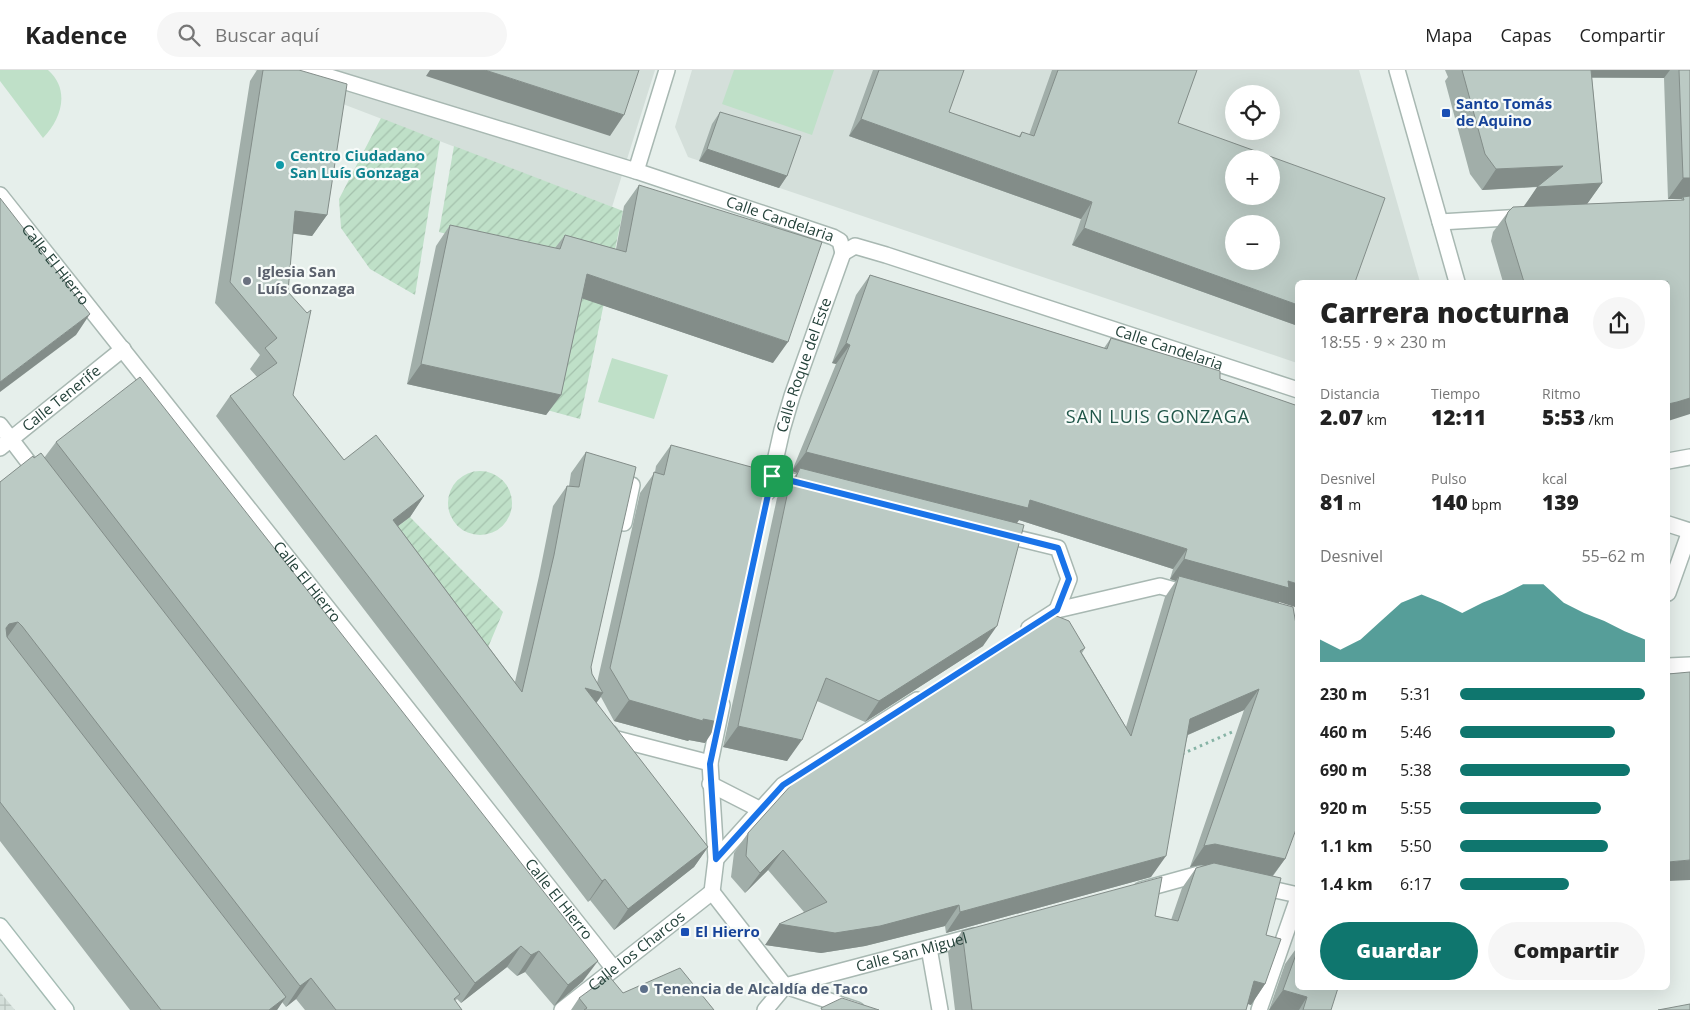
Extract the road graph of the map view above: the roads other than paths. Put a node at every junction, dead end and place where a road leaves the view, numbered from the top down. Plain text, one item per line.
1 (307, 70) edge
2 (668, 70) edge
3 (1396, 70) edge
4 (636, 171) junction
5 (0, 195) edge
6 (1536, 216) edge
7 (1440, 222) junction
8 (844, 253) junction
9 (1456, 280) edge
10 (123, 349) junction
11 (1295, 389) edge
12 (0, 425) edge
13 (6, 444) edge
14 (1690, 457) edge
15 (1670, 461) edge
16 (772, 476) junction
17 (632, 484) edge
18 (47, 486) edge
19 (820, 488) edge
20 (766, 504) edge
21 (1670, 525) edge
22 (982, 529) edge
23 (1690, 531) edge
24 (620, 540) edge
25 (1670, 587) edge
26 (1206, 598) edge
27 (1057, 610) junction
28 (1015, 637) edge
29 (1690, 665) edge
30 (1670, 666) edge
31 (726, 687) edge
32 (932, 690) edge
33 (604, 722) edge
34 (710, 764) junction
35 (710, 784) junction
36 (759, 809) junction
37 (716, 859) junction
38 (1226, 880) edge
39 (1244, 883) edge
40 (712, 892) junction
41 (1124, 894) edge
42 (1295, 895) edge
43 (1295, 905) edge
44 (0, 926) edge
45 (984, 933) edge
46 (929, 948) junction
47 (614, 969) junction
48 (785, 986) junction
49 (66, 1010) edge
50 (562, 1010) edge
51 (765, 1010) edge
52 (857, 1010) edge
53 (940, 1010) edge
54 (1259, 1010) edge

1 - 4 street, Calle Candelaria
2 - 4 street
3 - 7 street
4 - 8 street, Calle Candelaria
5 - 10 street, Calle El Hierro
6 - 7 street
7 - 9 street
8 - 11 street, Calle Candelaria
8 - 16 street, Calle Roque del Este
10 - 13 street, Calle Tenerife
10 - 47 street, Calle El Hierro
12 - 13 street
13 - 18 street
14 - 15 street
16 - 19 street
16 - 20 street, Calle Roque del Este
17 - 24 street
21 - 23 street
22 - 27 street
23 - 25 street
26 - 27 street
27 - 28 street
29 - 30 street
31 - 34 street
32 - 36 street
33 - 34 street
34 - 35 street
35 - 36 street
35 - 37 street
36 - 37 street
37 - 40 street
38 - 41 street
39 - 42 street
40 - 47 street, Calle los Charcos
40 - 48 street
43 - 54 street
44 - 49 street
45 - 46 street, Calle San Miguel
46 - 48 street, Calle San Miguel
46 - 53 street
47 - 50 street, Calle los Charcos
48 - 51 street
48 - 52 street

